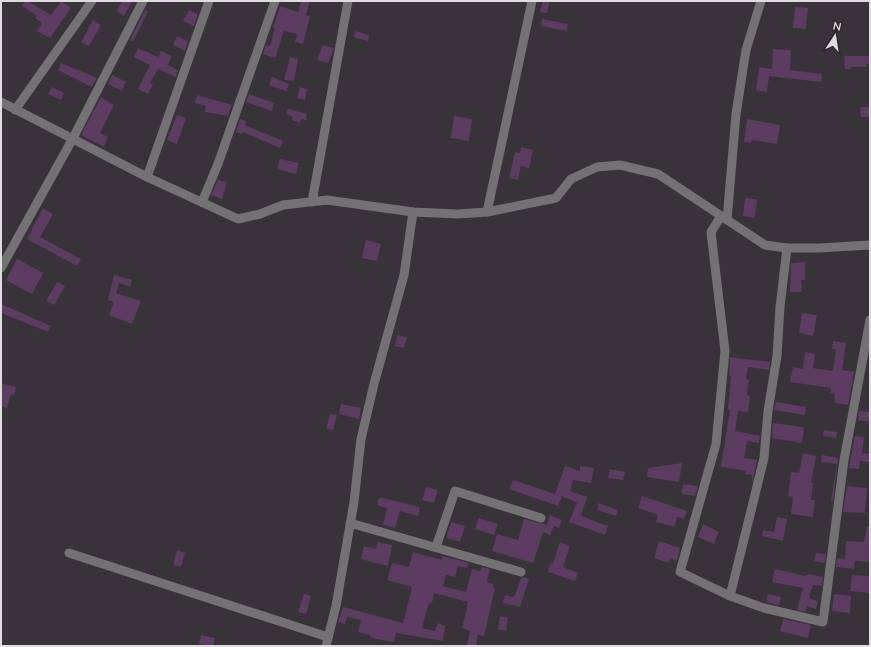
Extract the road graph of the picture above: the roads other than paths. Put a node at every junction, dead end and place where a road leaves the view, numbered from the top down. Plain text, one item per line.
1 (92, 1) edge
2 (143, 1) edge
3 (210, 1) edge
4 (275, 1) edge
5 (348, 1) edge
6 (532, 1) edge
7 (761, 1) edge
8 (1, 102) edge
9 (15, 110) junction
10 (72, 140) junction
11 (147, 177) junction
12 (202, 202) junction
13 (312, 202) junction
14 (413, 212) junction
15 (487, 212) junction
16 (724, 218) junction
17 (870, 245) edge
18 (787, 248) junction
19 (1, 268) edge
20 (870, 320) edge
21 (540, 518) dead end
22 (350, 523) junction
23 (436, 547) junction
24 (69, 553) dead end
25 (522, 572) dead end
26 (730, 596) junction
27 (328, 636) junction
28 (326, 646) edge

1 - 9 street
2 - 10 street
3 - 11 street
4 - 12 street
5 - 13 street
6 - 15 street
7 - 16 street
8 - 9 street
9 - 10 street
10 - 11 street
10 - 19 street
11 - 12 street
12 - 13 street
13 - 14 street
14 - 15 street
14 - 22 street
15 - 16 street
16 - 18 street
16 - 26 street
17 - 18 street
18 - 26 street
20 - 26 street
21 - 23 street
22 - 23 street
22 - 27 street
23 - 25 street
24 - 27 street
27 - 28 street

